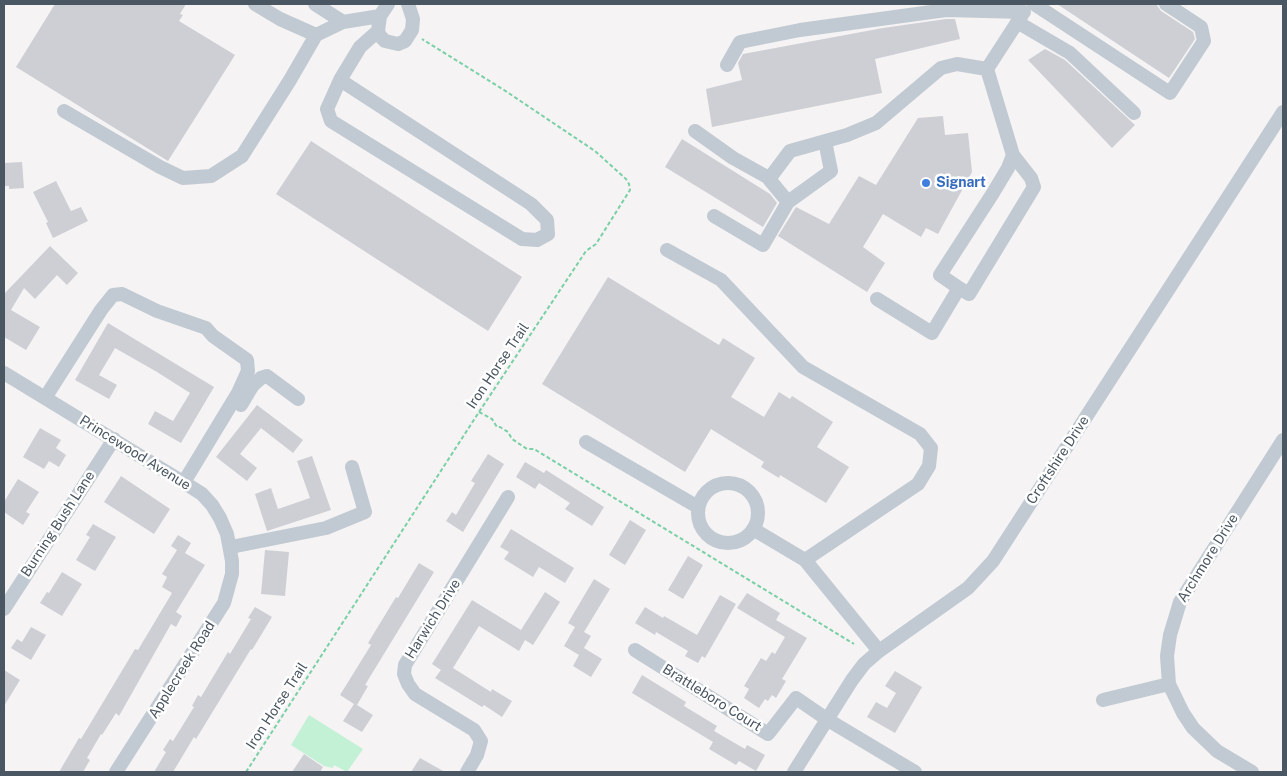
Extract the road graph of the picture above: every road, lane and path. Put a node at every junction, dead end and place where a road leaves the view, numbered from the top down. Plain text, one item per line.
1 (255, 4) edge
2 (315, 4) edge
3 (388, 4) edge
4 (408, 4) edge
5 (1166, 4) edge
6 (1026, 10) edge
7 (380, 16) junction
8 (343, 22) junction
9 (378, 31) junction
10 (316, 35) junction
11 (424, 41) dead end
12 (727, 65) dead end
13 (987, 70) junction
14 (340, 80) junction
15 (64, 111) dead end
16 (1283, 112) edge
17 (1134, 113) dead end
18 (695, 131) dead end
19 (825, 141) junction
20 (1013, 155) junction
21 (769, 178) junction
22 (788, 202) junction
23 (714, 216) dead end
24 (667, 250) dead end
25 (964, 291) junction
26 (877, 299) dead end
27 (4, 373) edge
28 (45, 398) junction
29 (298, 399) dead end
30 (479, 412) junction
31 (114, 439) junction
32 (1283, 440) edge
33 (586, 442) dead end
34 (352, 467) dead end
35 (188, 484) junction
36 (508, 497) dead end
37 (698, 507) junction
38 (753, 529) junction
39 (232, 554) junction
40 (806, 560) junction
41 (4, 609) edge
42 (854, 644) dead end
43 (635, 650) dead end
44 (879, 651) junction
45 (1169, 684) junction
46 (1103, 700) dead end
47 (828, 720) junction
48 (116, 772) edge
49 (246, 772) edge
50 (467, 772) edge
51 (794, 772) edge
52 (915, 772) edge
53 (1252, 772) edge

1 - 10 street
2 - 8 street
3 - 7 street
4 - 9 street
5 - 6 street
6 - 12 street
6 - 13 street
6 - 17 street
7 - 8 street
7 - 9 street
8 - 10 street
9 - 14 street
10 - 15 street
11 - 30 path, Iron Horse Trail
13 - 19 street
13 - 20 street
14 - 14 street
16 - 44 street, Croftshire Drive
18 - 21 street
19 - 21 street
19 - 22 street
20 - 25 street
20 - 25 street
21 - 22 street
22 - 23 street
24 - 40 street
25 - 26 street
27 - 28 street, Princewood Avenue
28 - 31 street, Princewood Avenue
28 - 35 street
29 - 35 street
30 - 42 path
30 - 49 path, Iron Horse Trail
31 - 35 street, Princewood Avenue
31 - 41 street, Burning Bush Lane
32 - 45 street, Archmore Drive
33 - 37 street
34 - 39 street
35 - 39 street, Princewood Avenue
36 - 50 street, Harwich Drive
37 - 38 street
37 - 38 street
38 - 40 street
39 - 48 street, Applecreek Road
40 - 44 street
43 - 47 street, Brattleboro Court
44 - 47 street, Croftshire Drive
45 - 46 street
45 - 53 street, Archmore Drive
47 - 51 street, Croftshire Drive
47 - 52 street

